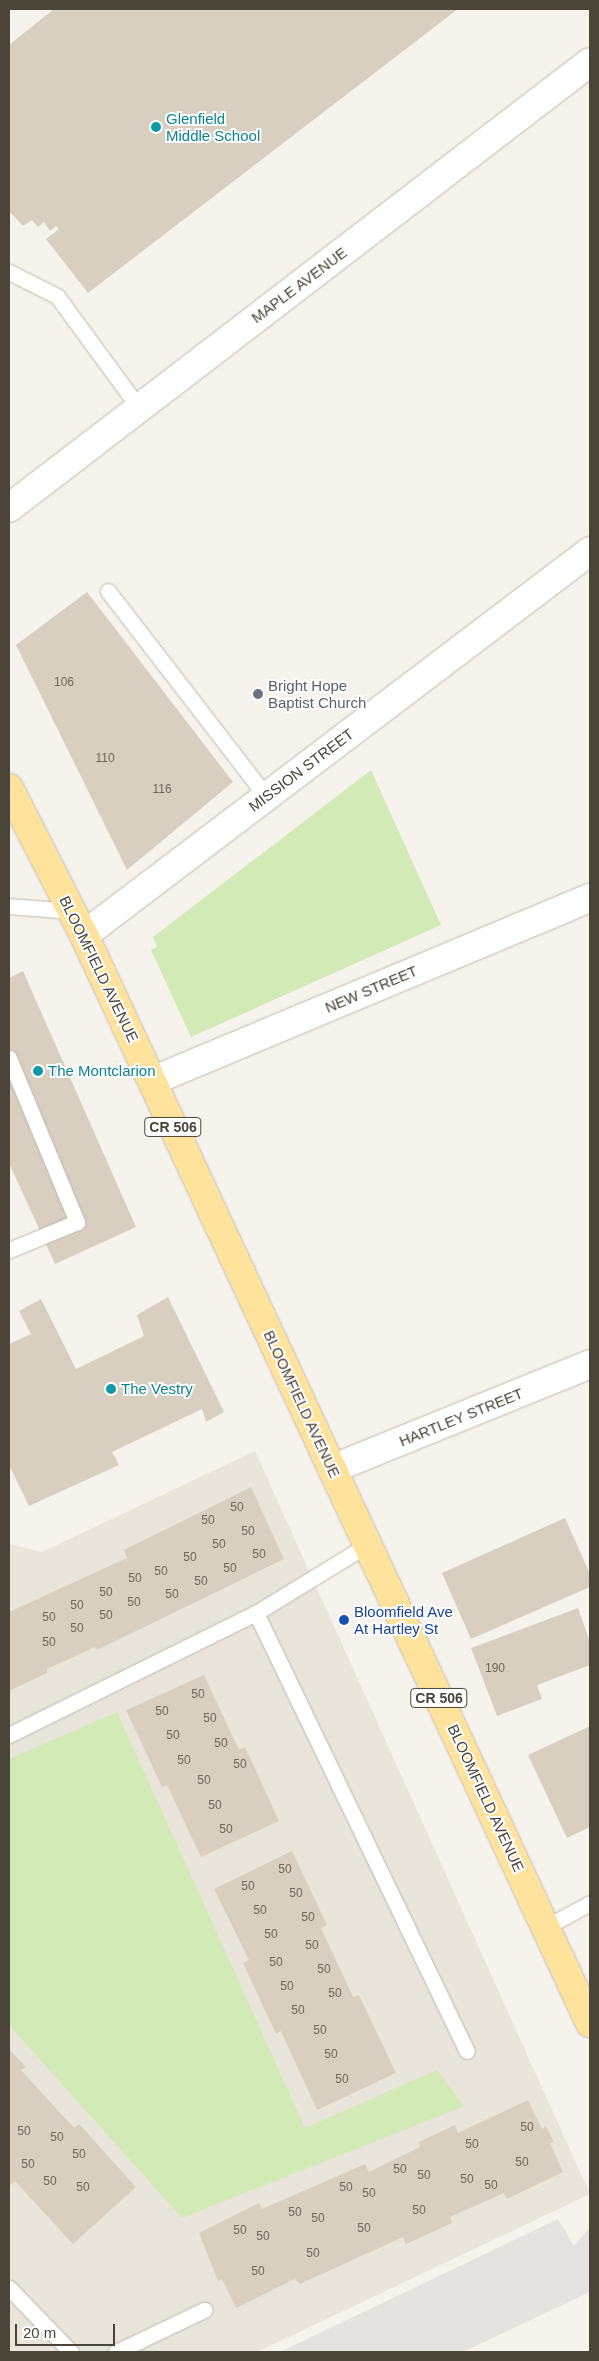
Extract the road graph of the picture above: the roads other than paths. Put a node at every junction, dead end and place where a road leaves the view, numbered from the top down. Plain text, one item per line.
1 (590, 62) edge
2 (9, 272) edge
3 (139, 408) junction
4 (10, 504) edge
5 (590, 551) edge
6 (108, 591) dead end
7 (9, 788) edge
8 (266, 796) junction
9 (590, 898) edge
10 (9, 906) edge
11 (72, 911) junction
12 (84, 935) junction
13 (9, 1058) edge
14 (152, 1081) junction
15 (9, 1250) edge
16 (590, 1364) edge
17 (332, 1469) junction
18 (367, 1545) junction
19 (256, 1613) junction
20 (9, 1735) edge
21 (590, 1903) edge
22 (546, 1927) junction
23 (584, 1994) edge
24 (590, 2023) edge
25 (466, 2051) dead end
26 (9, 2288) edge
27 (204, 2310) dead end
28 (71, 2352) edge
29 (116, 2352) edge

1 - 3 street, MAPLE AVENUE
2 - 3 lane
3 - 4 street, MAPLE AVENUE
5 - 8 street, MISSION STREET
6 - 8 lane
7 - 11 main road, BLOOMFIELD AVENUE / CR 506
8 - 12 street, MISSION STREET
9 - 14 street, NEW STREET
10 - 11 lane
11 - 12 main road, BLOOMFIELD AVENUE / CR 506
12 - 14 main road, BLOOMFIELD AVENUE / CR 506
13 - 15 lane
14 - 17 main road, BLOOMFIELD AVENUE / CR 506
16 - 17 street, HARTLEY STREET
17 - 18 main road, BLOOMFIELD AVENUE / CR 506
18 - 19 lane
18 - 22 main road, BLOOMFIELD AVENUE / CR 506
19 - 20 lane
19 - 25 lane
21 - 22 lane
22 - 23 main road, BLOOMFIELD AVENUE / CR 506
23 - 24 main road, BLOOMFIELD AVENUE / CR 506
26 - 28 lane
27 - 29 lane

